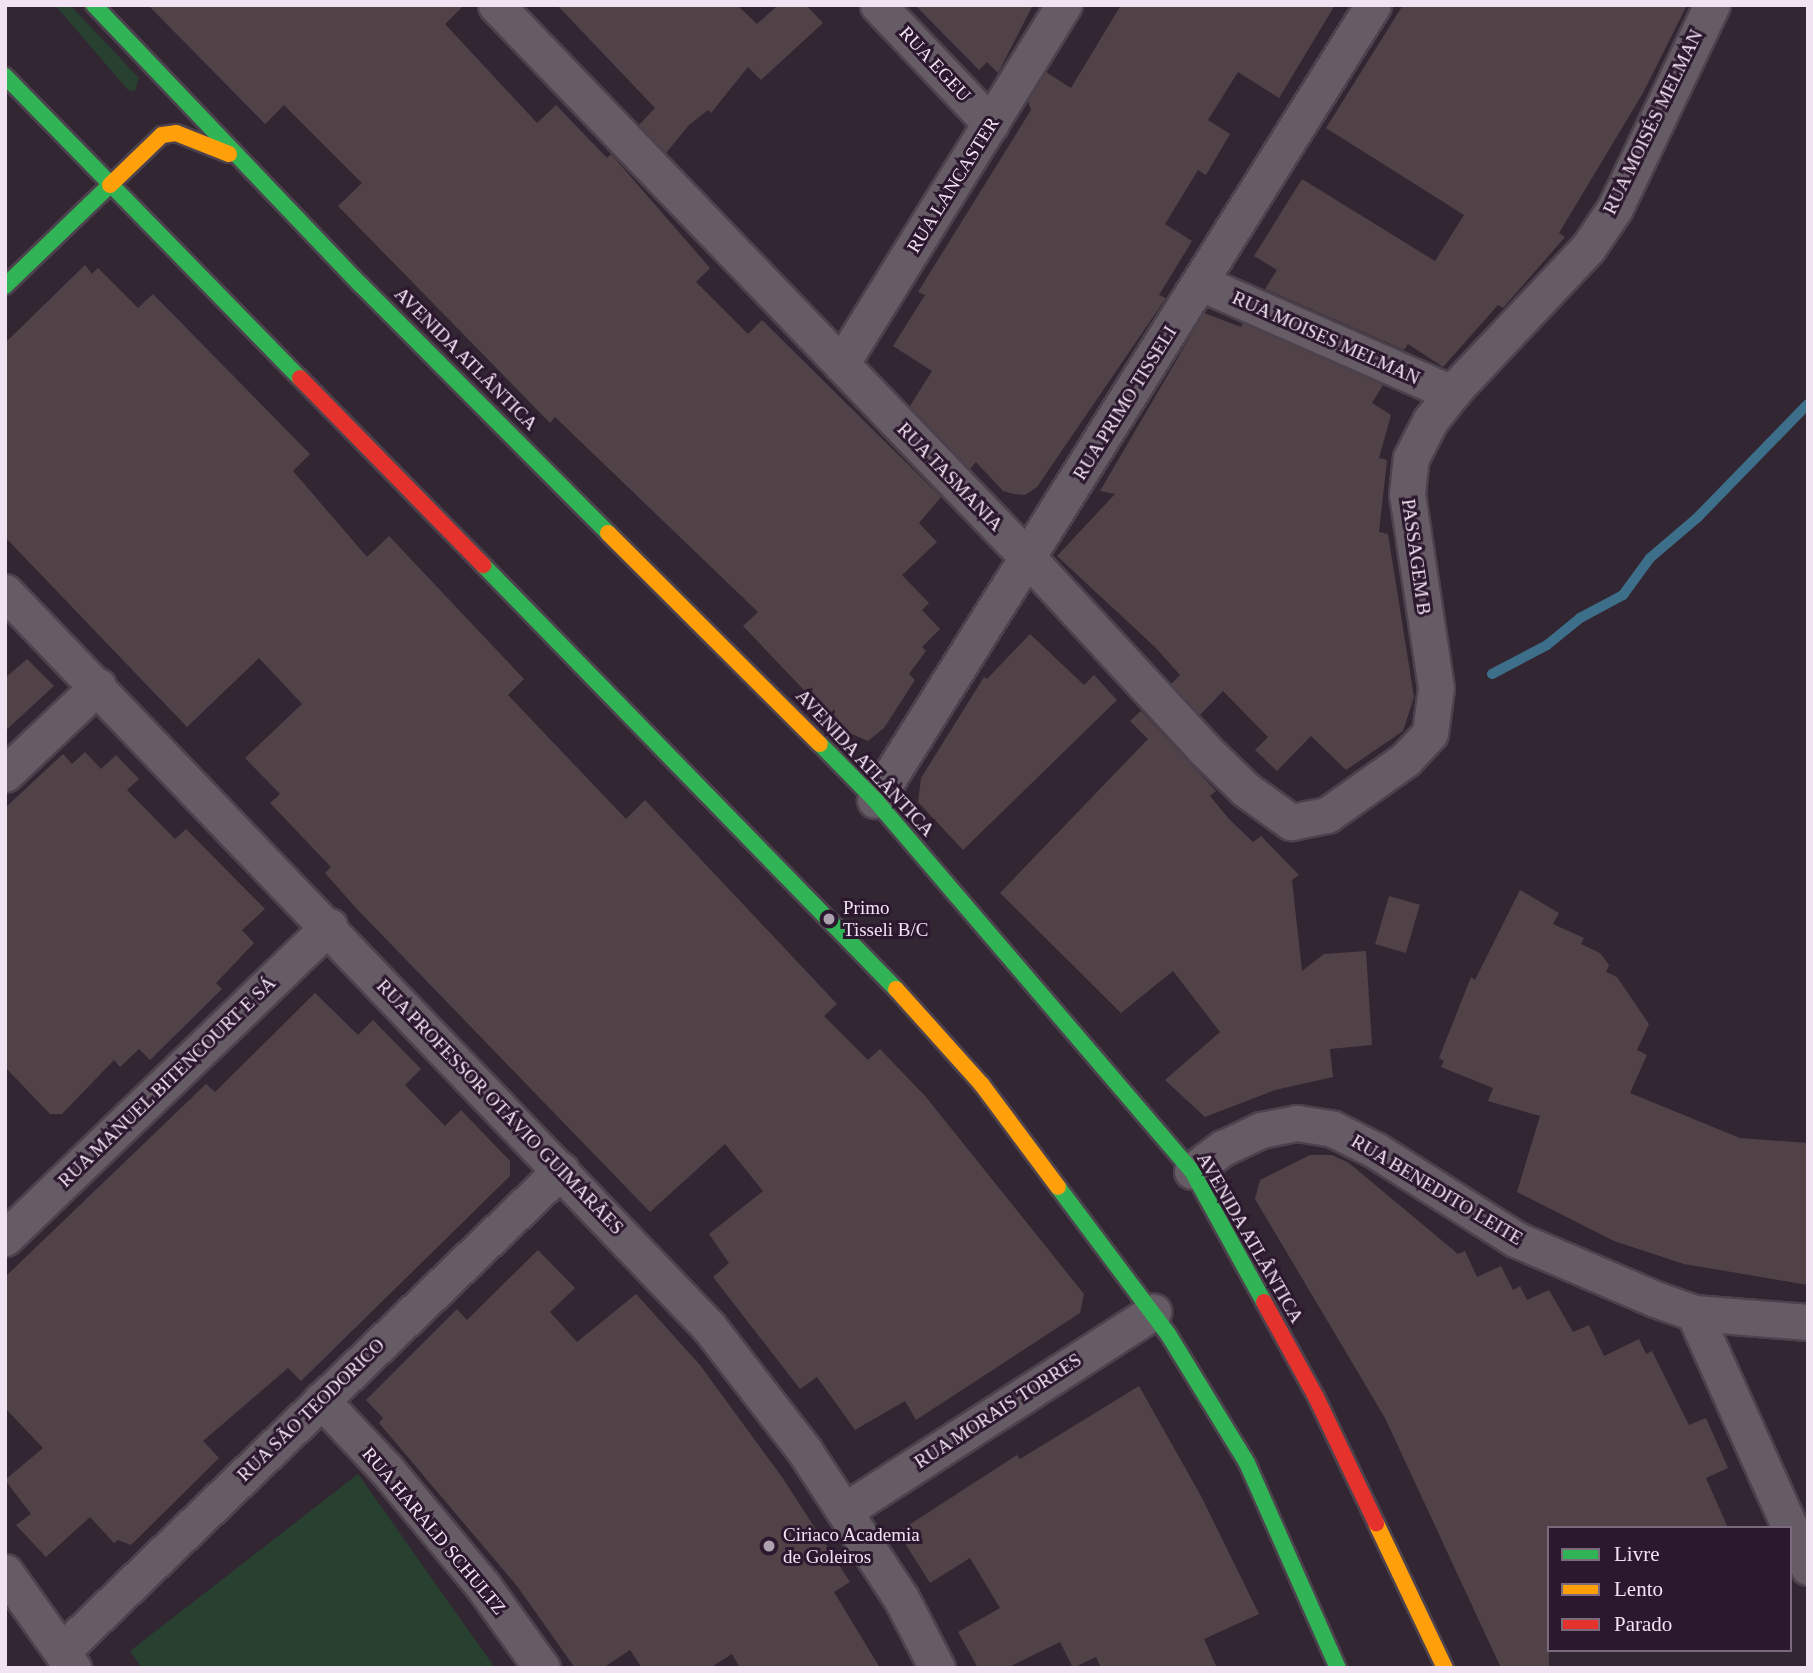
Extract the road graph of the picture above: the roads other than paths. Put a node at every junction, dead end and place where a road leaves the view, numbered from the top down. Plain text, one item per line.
1 (94, 5) edge
2 (496, 5) edge
3 (878, 5) edge
4 (1064, 5) edge
5 (1373, 5) edge
6 (1712, 5) edge
7 (5, 76) edge
8 (990, 124) junction
9 (240, 159) junction
10 (110, 186) junction
11 (1201, 284) junction
12 (5, 286) edge
13 (841, 364) junction
14 (1452, 393) junction
15 (1027, 558) junction
16 (5, 592) edge
17 (98, 686) junction
18 (1430, 733) joint
19 (5, 775) edge
20 (876, 800) junction
21 (329, 926) junction
22 (561, 1170) junction
23 (1192, 1171) junction
24 (5, 1238) edge
25 (1153, 1312) junction
26 (1693, 1313) junction
27 (1808, 1322) edge
28 (321, 1400) junction
29 (844, 1511) junction
30 (1789, 1526) edge
31 (1792, 1532) edge
32 (1808, 1567) edge
33 (5, 1572) edge
34 (68, 1660) edge
35 (542, 1668) edge
36 (937, 1668) edge
37 (1338, 1668) edge
38 (1444, 1668) edge

1 - 9 main road, AVENIDA ATLÂNTICA
2 - 13 street, RUA TASMANIA
3 - 8 street, RUA EGEU
4 - 8 street, RUA LANCASTER
5 - 11 street, RUA PRIMO TISSELI
6 - 14 street, RUA MOISÉS MELMAN
7 - 10 main road
8 - 13 street, RUA LANCASTER
9 - 10 main road
9 - 20 main road, AVENIDA ATLÂNTICA
10 - 12 main road
10 - 25 main road
11 - 14 street, RUA MOISES MELMAN
11 - 15 street, RUA PRIMO TISSELI
13 - 15 street, RUA TASMANIA
14 - 18 street, PASSAGEM B
15 - 18 street, RUA TASMANIA
15 - 20 street, RUA PRIMO TISSELI
16 - 17 street, RUA PROFESSOR OTÁVIO GUIMARÃES
17 - 19 street
17 - 21 street, RUA PROFESSOR OTÁVIO GUIMARÃES
20 - 23 main road, AVENIDA ATLÂNTICA
21 - 22 street, RUA PROFESSOR OTÁVIO GUIMARÃES
21 - 24 street, RUA MANUEL BITENCOURT E SÁ
22 - 28 street, RUA SÃO TEODORICO
22 - 29 street, RUA PROFESSOR OTÁVIO GUIMARÃES
23 - 26 street, RUA BENEDITO LEITE
23 - 38 main road, AVENIDA ATLÂNTICA
25 - 29 street, RUA MORAIS TORRES
25 - 37 main road
26 - 27 street, RUA BENEDITO LEITE
26 - 30 street
28 - 34 street, RUA SÃO TEODORICO
28 - 35 street, RUA HARALD SCHULTZ
29 - 36 street, RUA PROFESSOR OTÁVIO GUIMARÃES
31 - 32 street
33 - 34 street

